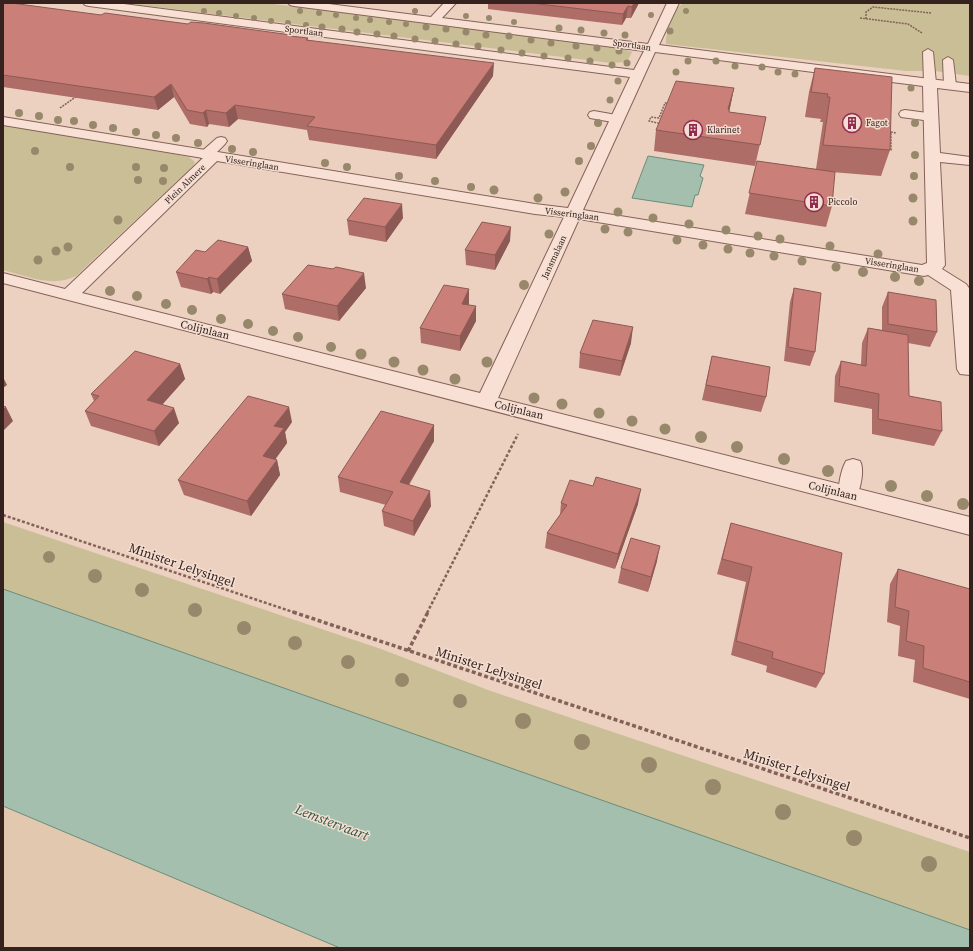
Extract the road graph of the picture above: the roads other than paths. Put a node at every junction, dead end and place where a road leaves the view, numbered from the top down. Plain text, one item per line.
1 (89, 3) edge
2 (294, 3) edge
3 (450, 3) edge
4 (673, 3) edge
5 (434, 20) junction
6 (652, 48) junction
7 (928, 52) road end
8 (948, 60) dead end
9 (638, 74) junction
10 (930, 83) junction
11 (950, 85) junction
12 (970, 88) edge
13 (905, 114) dead end
14 (594, 115) dead end
15 (931, 117) junction
16 (618, 119) junction
17 (3, 121) edge
18 (221, 141) dead end
19 (210, 156) junction
20 (932, 156) junction
21 (970, 161) edge
22 (574, 214) junction
23 (929, 268) junction
24 (3, 278) edge
25 (69, 295) junction
26 (967, 369) dead end
27 (486, 402) junction
28 (853, 466) dead end
29 (848, 495) junction
30 (970, 526) edge

1 - 9 street, Sportlaan
2 - 5 street, Sportlaan
3 - 5 street
4 - 6 street, Jansmalaan
5 - 6 street, Sportlaan
6 - 9 street, Jansmalaan
6 - 10 street, Sportlaan
7 - 10 lane
8 - 11 lane
9 - 16 street, Jansmalaan
10 - 11 street, Sportlaan
10 - 15 street, Visseringlaan
11 - 12 street, Sportlaan
13 - 15 lane
14 - 16 lane
15 - 20 street, Visseringlaan
16 - 22 street, Jansmalaan
17 - 19 street, Plein Almere
18 - 19 lane
19 - 22 street, Visseringlaan
19 - 25 street, Plein Almere
20 - 21 street
20 - 23 street, Visseringlaan
22 - 23 street, Visseringlaan
22 - 27 street, Jansmalaan
23 - 26 street, Visseringlaan
24 - 25 street
25 - 27 street, Colijnlaan
27 - 29 street, Colijnlaan
28 - 29 lane
29 - 30 street, Colijnlaan

